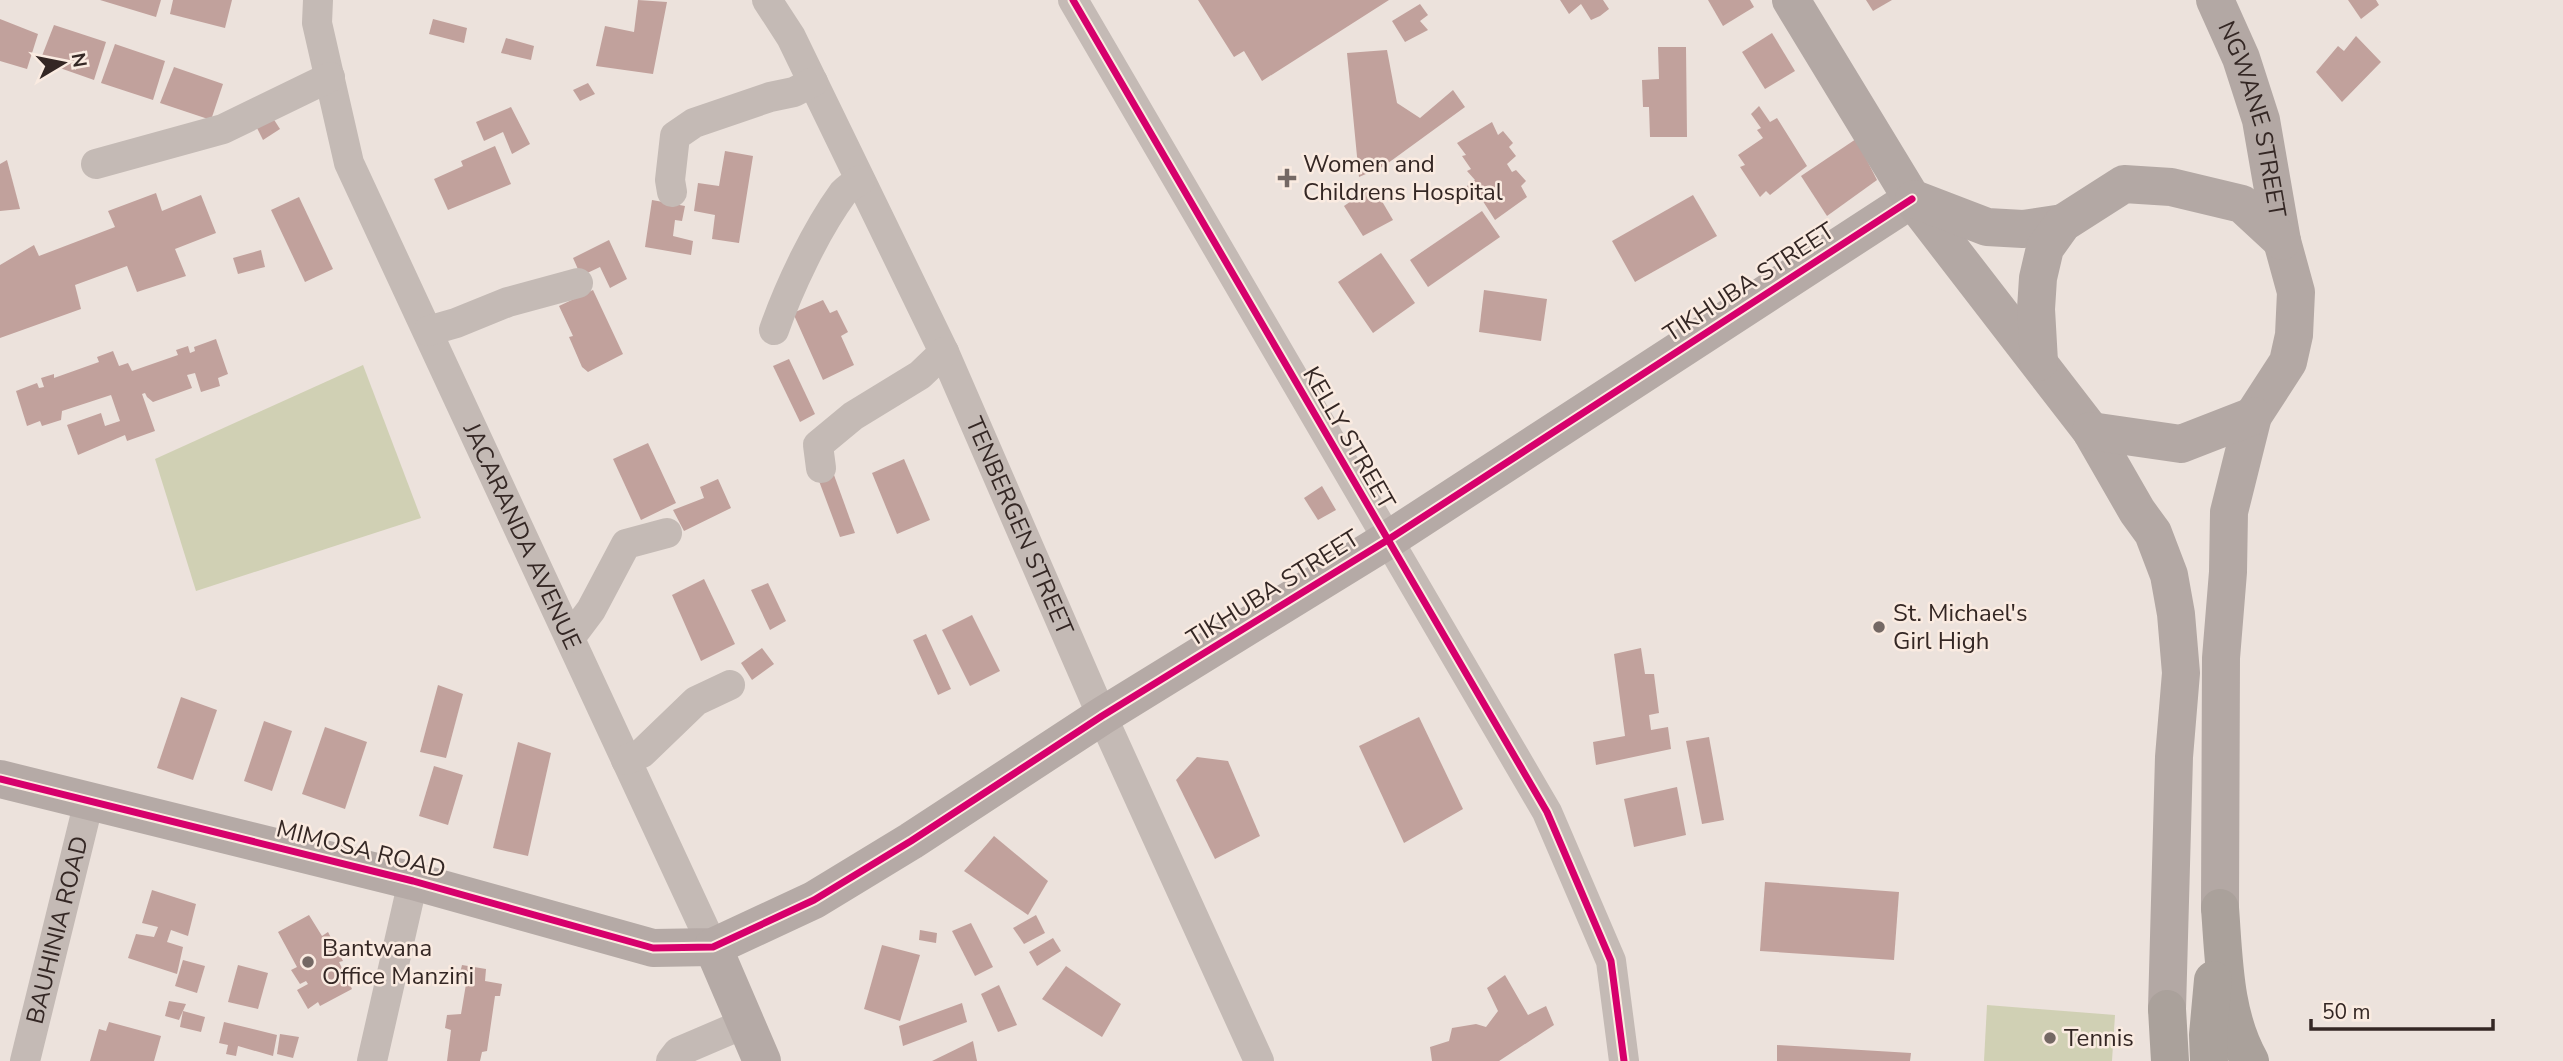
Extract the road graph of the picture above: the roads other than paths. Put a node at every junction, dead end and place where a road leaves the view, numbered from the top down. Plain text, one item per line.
1 (318, 0) edge
2 (767, 0) edge
3 (1073, 0) edge
4 (1791, 0) edge
5 (2218, 1) edge
6 (330, 77) junction
7 (813, 82) junction
8 (96, 164) dead end
9 (860, 180) junction
10 (672, 192) dead end
11 (1912, 199) junction
12 (2063, 223) junction
13 (2282, 241) junction
14 (578, 283) dead end
15 (774, 330) dead end
16 (428, 331) junction
17 (944, 352) junction
18 (2039, 362) junction
19 (2253, 416) junction
20 (2091, 432) junction
21 (821, 468) dead end
22 (667, 533) dead end
23 (1386, 541) junction
24 (570, 638) junction
25 (730, 685) dead end
26 (1102, 716) junction
27 (626, 760) junction
28 (0, 779) edge
29 (89, 801) junction
30 (413, 881) junction
31 (2220, 908) junction
32 (713, 947) junction
33 (2167, 1009) junction
34 (746, 1023) junction
35 (25, 1061) edge
36 (372, 1061) edge
37 (671, 1061) edge
38 (762, 1061) edge
39 (1259, 1061) edge
40 (1624, 1061) edge
41 (2164, 1061) edge
42 (2170, 1061) edge
43 (2209, 1061) edge
44 (2250, 1061) edge

1 - 6 street, JACARANDA AVENUE
2 - 7 street, TENBERGEN STREET
3 - 23 street, KELLY STREET
4 - 11 main road
5 - 13 main road, NGWANE STREET
6 - 8 street
6 - 16 street, JACARANDA AVENUE
7 - 9 street, TENBERGEN STREET
7 - 10 street
9 - 15 street
9 - 17 street, TENBERGEN STREET
11 - 12 main road
11 - 18 main road
11 - 23 street, TIKHUBA STREET
12 - 13 main road
12 - 18 main road
13 - 19 main road, NGWANE STREET
14 - 16 street
16 - 24 street, JACARANDA AVENUE
17 - 21 street
17 - 26 street, TENBERGEN STREET
18 - 20 main road
19 - 20 main road
19 - 31 main road, NGWANE STREET
20 - 33 main road
22 - 24 street
23 - 26 street, TIKHUBA STREET
23 - 40 street, KELLY STREET
24 - 27 street, JACARANDA AVENUE
25 - 27 street
26 - 32 street, TIKHUBA STREET
26 - 39 street, TENBERGEN STREET
27 - 32 street, JACARANDA AVENUE
28 - 29 street, MIMOSA ROAD
29 - 30 street, MIMOSA ROAD
29 - 35 street, BAUHINIA ROAD
30 - 32 street, MIMOSA ROAD
30 - 36 street
31 - 43 highway
31 - 44 highway
32 - 34 street, JACARANDA AVENUE
33 - 41 highway
33 - 42 highway
34 - 37 street
34 - 38 street, JACARANDA AVENUE

